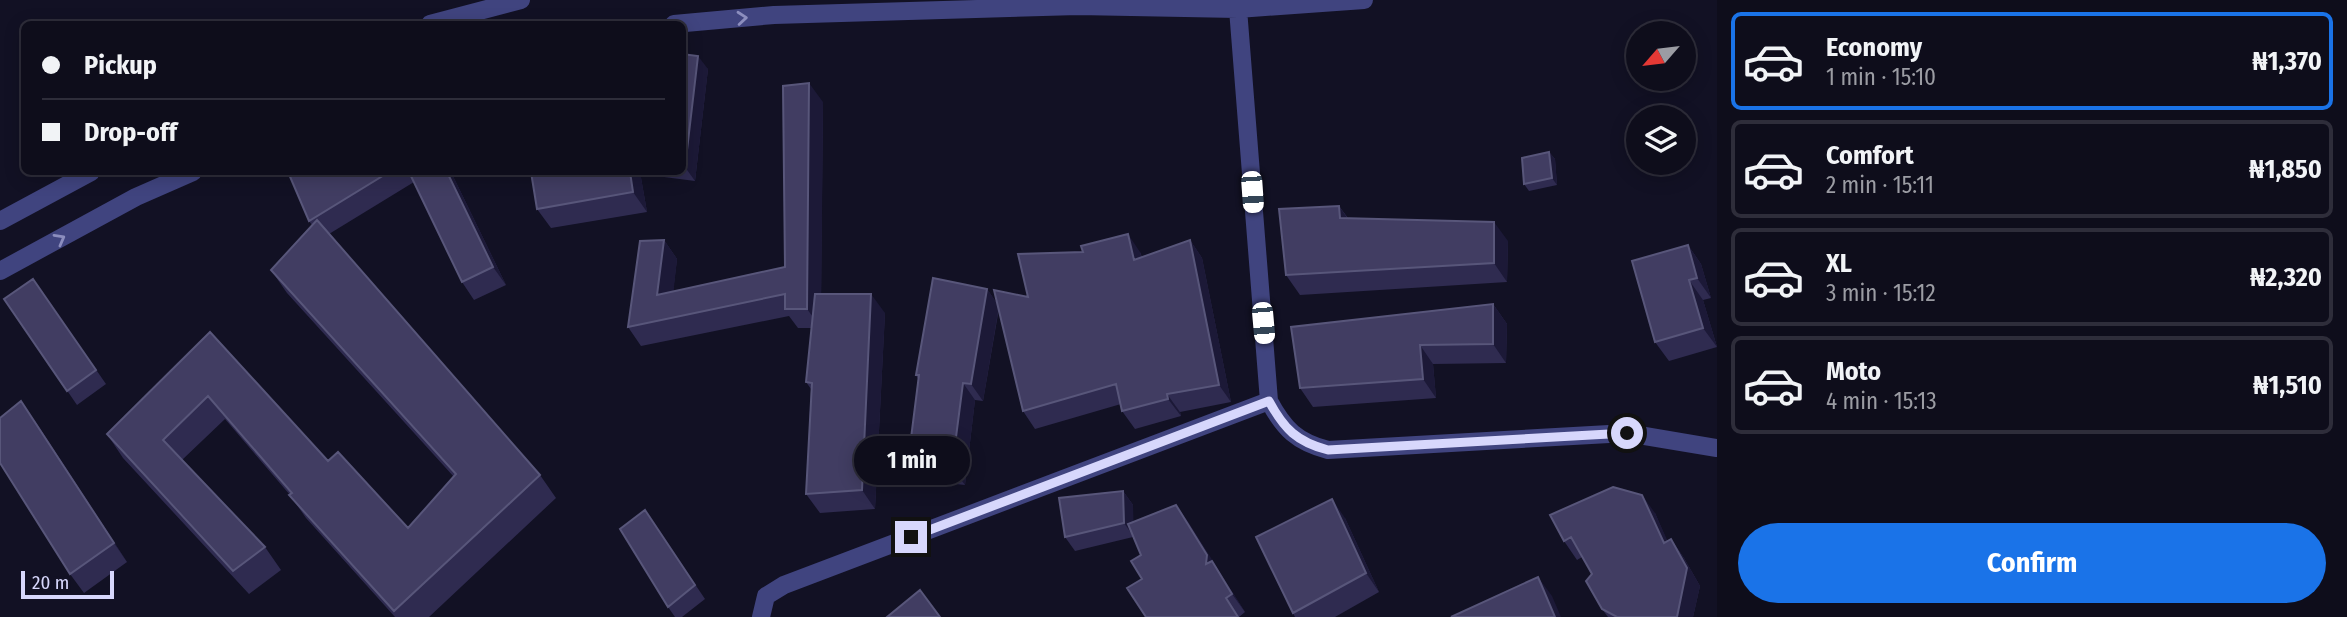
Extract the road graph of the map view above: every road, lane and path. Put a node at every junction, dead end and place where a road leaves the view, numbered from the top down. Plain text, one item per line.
1 (521, 0) edge
2 (1364, 0) edge
3 (1238, 9) junction
4 (441, 21) edge
5 (686, 23) edge
6 (84, 175) edge
7 (186, 175) edge
8 (0, 221) edge
9 (0, 271) edge
10 (1269, 401) junction
11 (1717, 448) edge
12 (760, 616) edge

1 - 4 street
2 - 3 street
5 -> 3 street
3 - 10 street
6 - 8 street
9 -> 7 street
10 - 11 street
10 - 12 street

